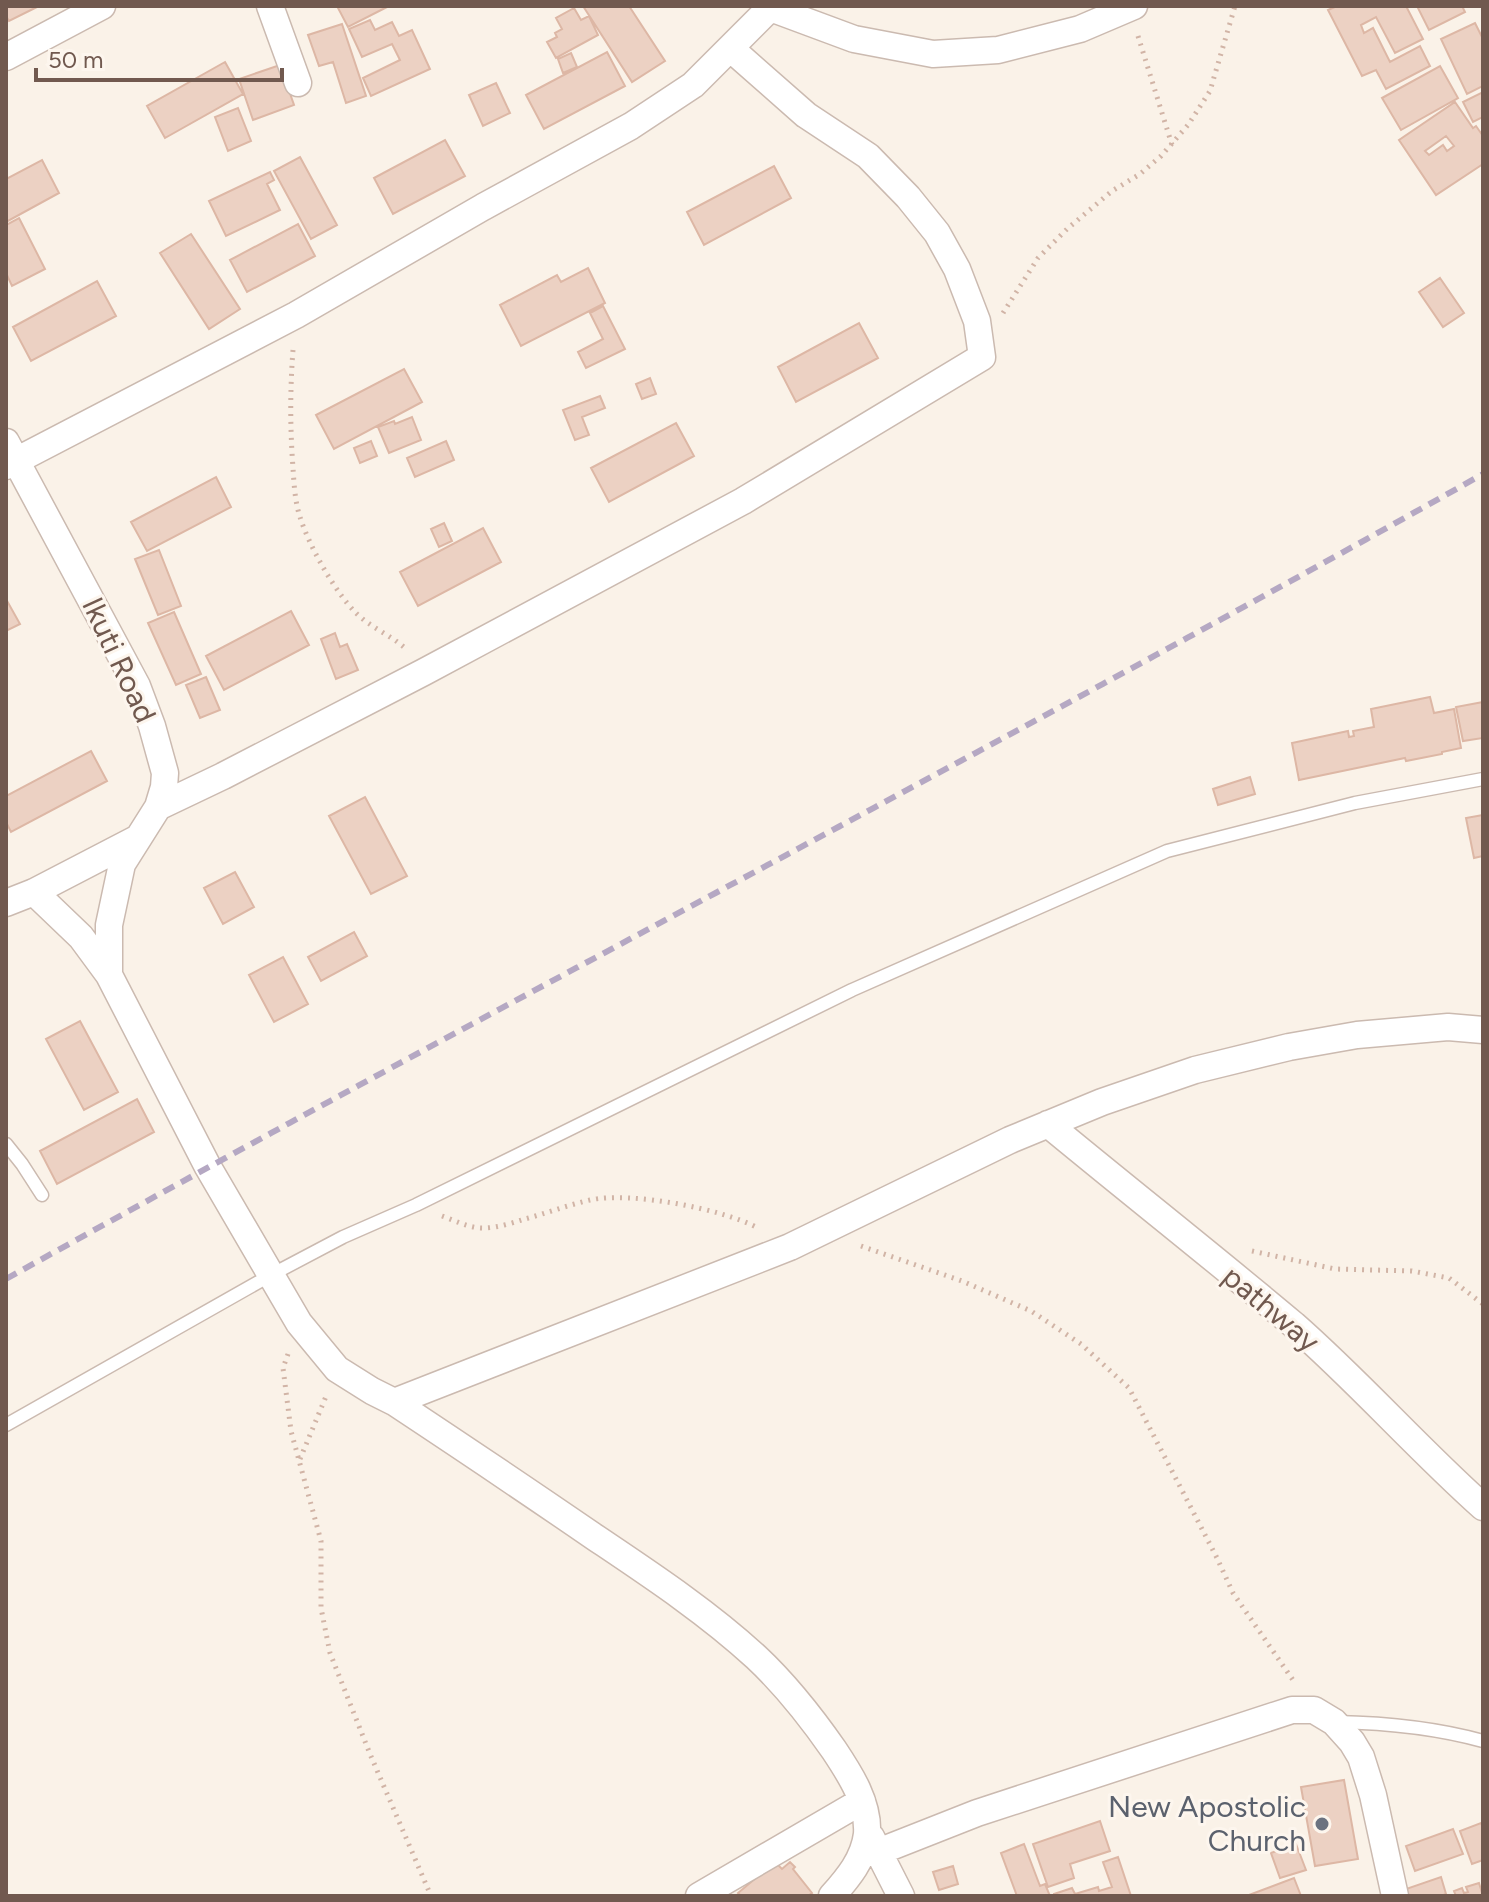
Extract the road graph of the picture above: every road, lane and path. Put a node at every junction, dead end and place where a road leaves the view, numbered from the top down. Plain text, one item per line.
1 (102, 6) edge
2 (270, 6) edge
3 (1235, 6) edge
4 (771, 7) edge
5 (1132, 7) edge
6 (730, 48) junction
7 (6, 57) edge
8 (298, 83) dead end
9 (1172, 145) junction
10 (296, 315) junction
11 (982, 357) junction
12 (9, 456) edge
13 (424, 672) junction
14 (1483, 779) edge
15 (158, 807) junction
16 (138, 838) junction
17 (34, 892) junction
18 (6, 903) edge
19 (109, 975) junction
20 (1483, 1030) edge
21 (1048, 1124) junction
22 (6, 1144) edge
23 (42, 1195) dead end
24 (416, 1205) junction
25 (823, 1232) junction
26 (790, 1247) junction
27 (1247, 1250) dead end
28 (271, 1275) junction
29 (1483, 1304) edge
30 (299, 1323) junction
31 (337, 1369) junction
32 (394, 1402) junction
33 (6, 1425) edge
34 (300, 1460) junction
35 (1483, 1507) edge
36 (1324, 1716) junction
37 (1483, 1741) edge
38 (862, 1801) junction
39 (873, 1841) junction
40 (431, 1896) edge
41 (699, 1896) edge
42 (832, 1896) edge
43 (901, 1896) edge
44 (1395, 1896) edge

1 - 7 street
2 - 8 street
3 - 9 path
4 - 5 street
4 - 6 street
5 - 9 path
6 - 10 street
6 - 11 street
9 - 11 path
10 - 12 street
10 - 13 path
11 - 13 street
12 - 15 street, Ikuti Road
13 - 15 street
14 - 24 lane
15 - 16 street, Ikuti Road
16 - 17 street, Ikuti Road
16 - 19 street
17 - 18 street, Ikuti Road
17 - 19 street
19 - 28 street
20 - 21 street
21 - 25 street
21 - 35 street, pathway
22 - 23 lane
24 - 26 path
24 - 28 lane
25 - 26 street
25 - 36 path
26 - 32 street
27 - 29 path
28 - 30 street
28 - 33 lane
30 - 31 street
30 - 34 path
31 - 32 street
31 - 34 path
32 - 38 street
34 - 40 path
36 - 37 lane
36 - 39 street
36 - 44 street
38 - 39 street
38 - 41 street
39 - 42 street
39 - 43 street

